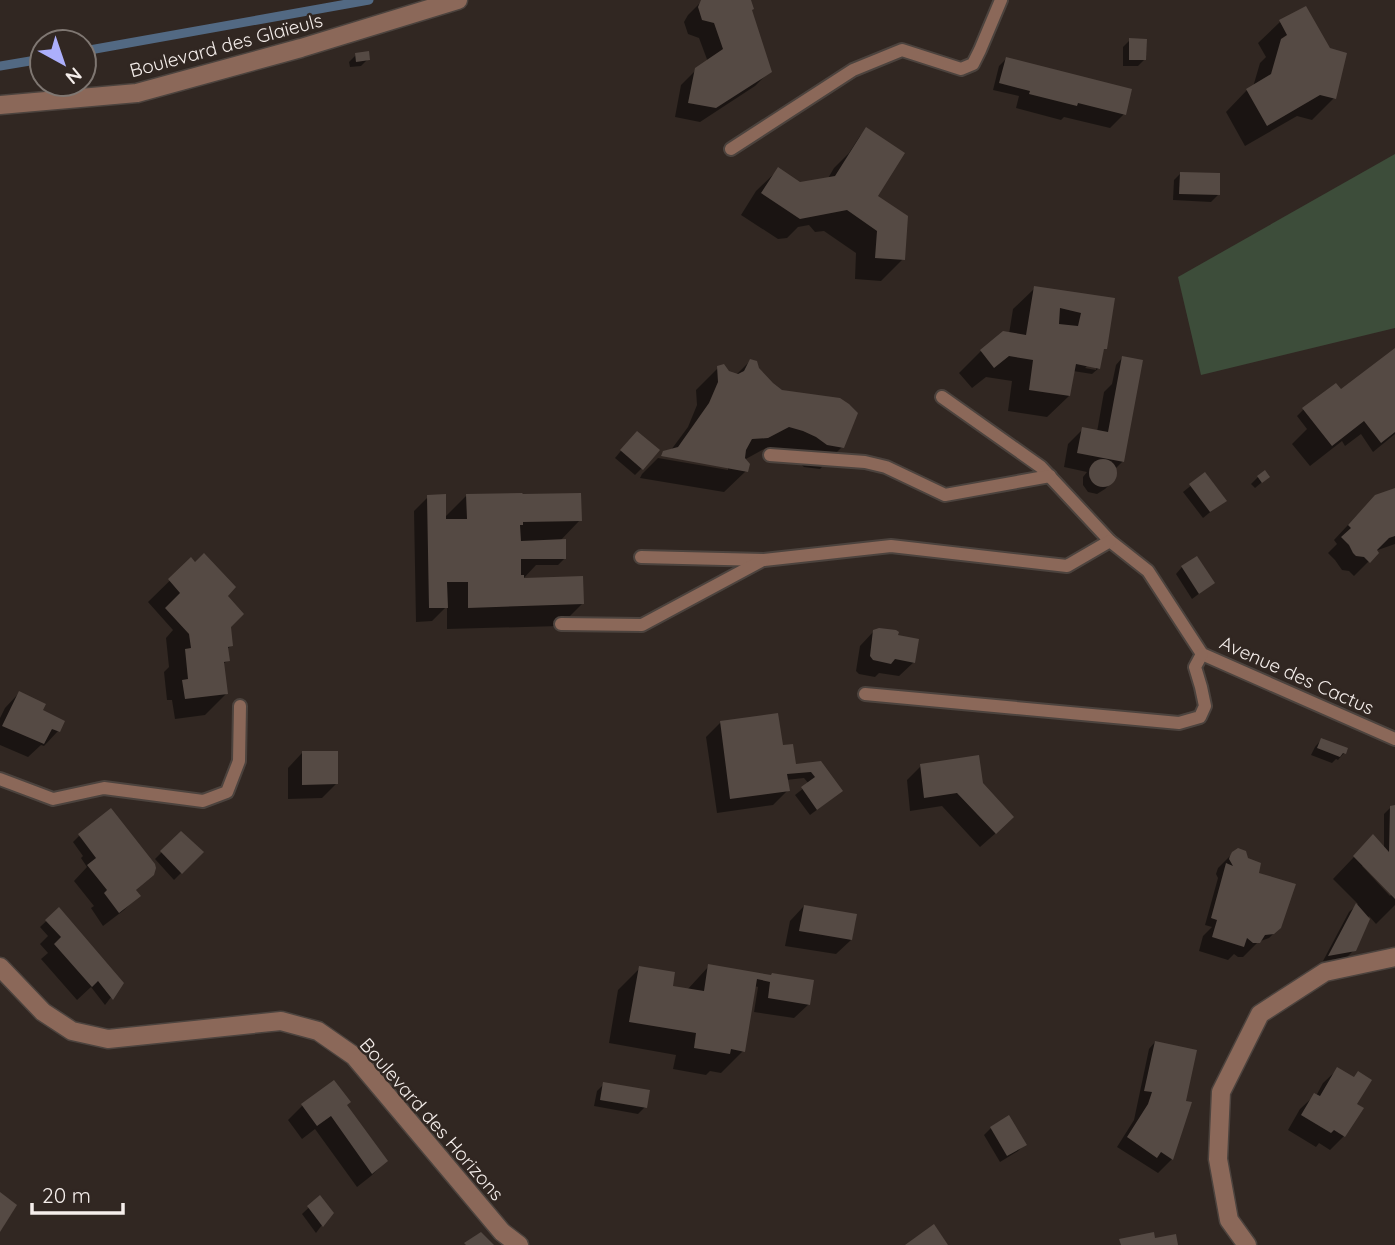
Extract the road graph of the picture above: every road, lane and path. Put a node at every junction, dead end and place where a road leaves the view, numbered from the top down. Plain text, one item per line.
1 (458, 0) edge
2 (1001, 0) edge
3 (0, 106) edge
4 (731, 149) dead end
5 (942, 397) dead end
6 (770, 455) dead end
7 (1049, 476) junction
8 (1110, 541) junction
9 (641, 557) dead end
10 (764, 560) junction
11 (561, 624) dead end
12 (1202, 654) junction
13 (864, 694) dead end
14 (240, 706) dead end
15 (1395, 739) edge
16 (0, 779) edge
17 (1395, 957) edge
18 (0, 967) edge
19 (519, 1245) edge
20 (1247, 1245) edge

1 - 3 street, Boulevard des Glaïeuls
2 - 4 lane
5 - 7 lane, Avenue des Cactus
6 - 7 lane
7 - 8 lane, Avenue des Cactus
8 - 10 lane
8 - 12 lane, Avenue des Cactus
9 - 10 lane
10 - 11 lane
12 - 13 lane
12 - 15 lane, Avenue des Cactus
14 - 16 lane
17 - 20 street
18 - 19 street, Boulevard des Horizons

